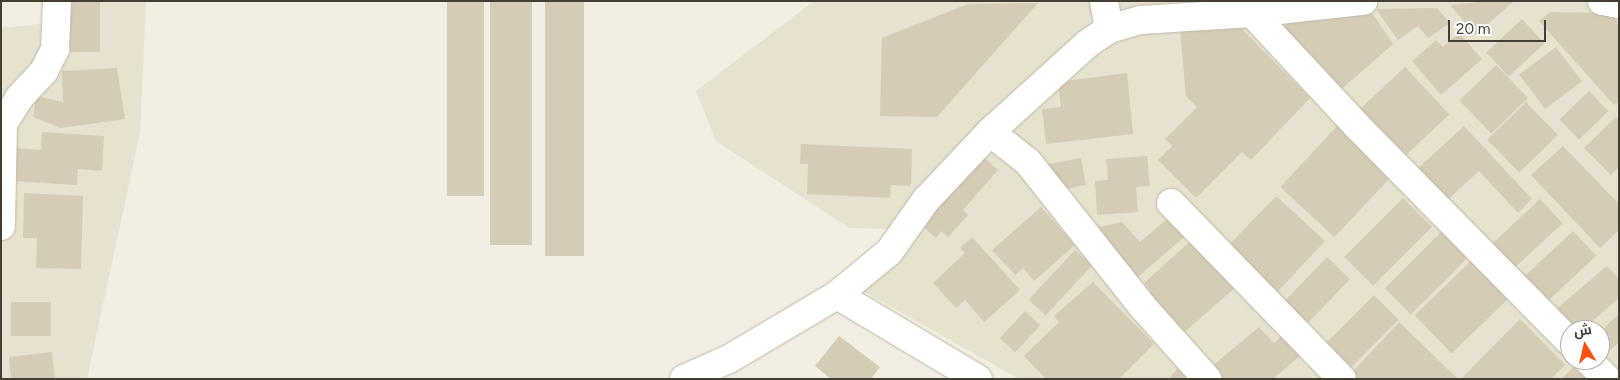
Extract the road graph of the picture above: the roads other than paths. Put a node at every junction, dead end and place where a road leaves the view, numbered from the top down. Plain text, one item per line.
1 (56, 1) edge
2 (1104, 1) edge
3 (1363, 1) edge
4 (1602, 1) edge
5 (1619, 4) edge
6 (1252, 13) junction
7 (1109, 29) junction
8 (990, 132) junction
9 (2, 151) edge
10 (1171, 203) dead end
11 (1, 226) edge
12 (837, 295) junction
13 (1560, 332) edge
14 (1598, 370) edge
15 (684, 379) edge
16 (978, 379) edge
17 (1207, 379) edge
18 (1342, 379) edge
19 (1607, 379) edge

1 - 9 street
2 - 7 street
3 - 6 street
4 - 5 street
6 - 7 street
6 - 13 street
7 - 8 street
8 - 12 street
8 - 17 street
9 - 11 street
10 - 18 street
12 - 15 street
12 - 16 street
14 - 19 street

